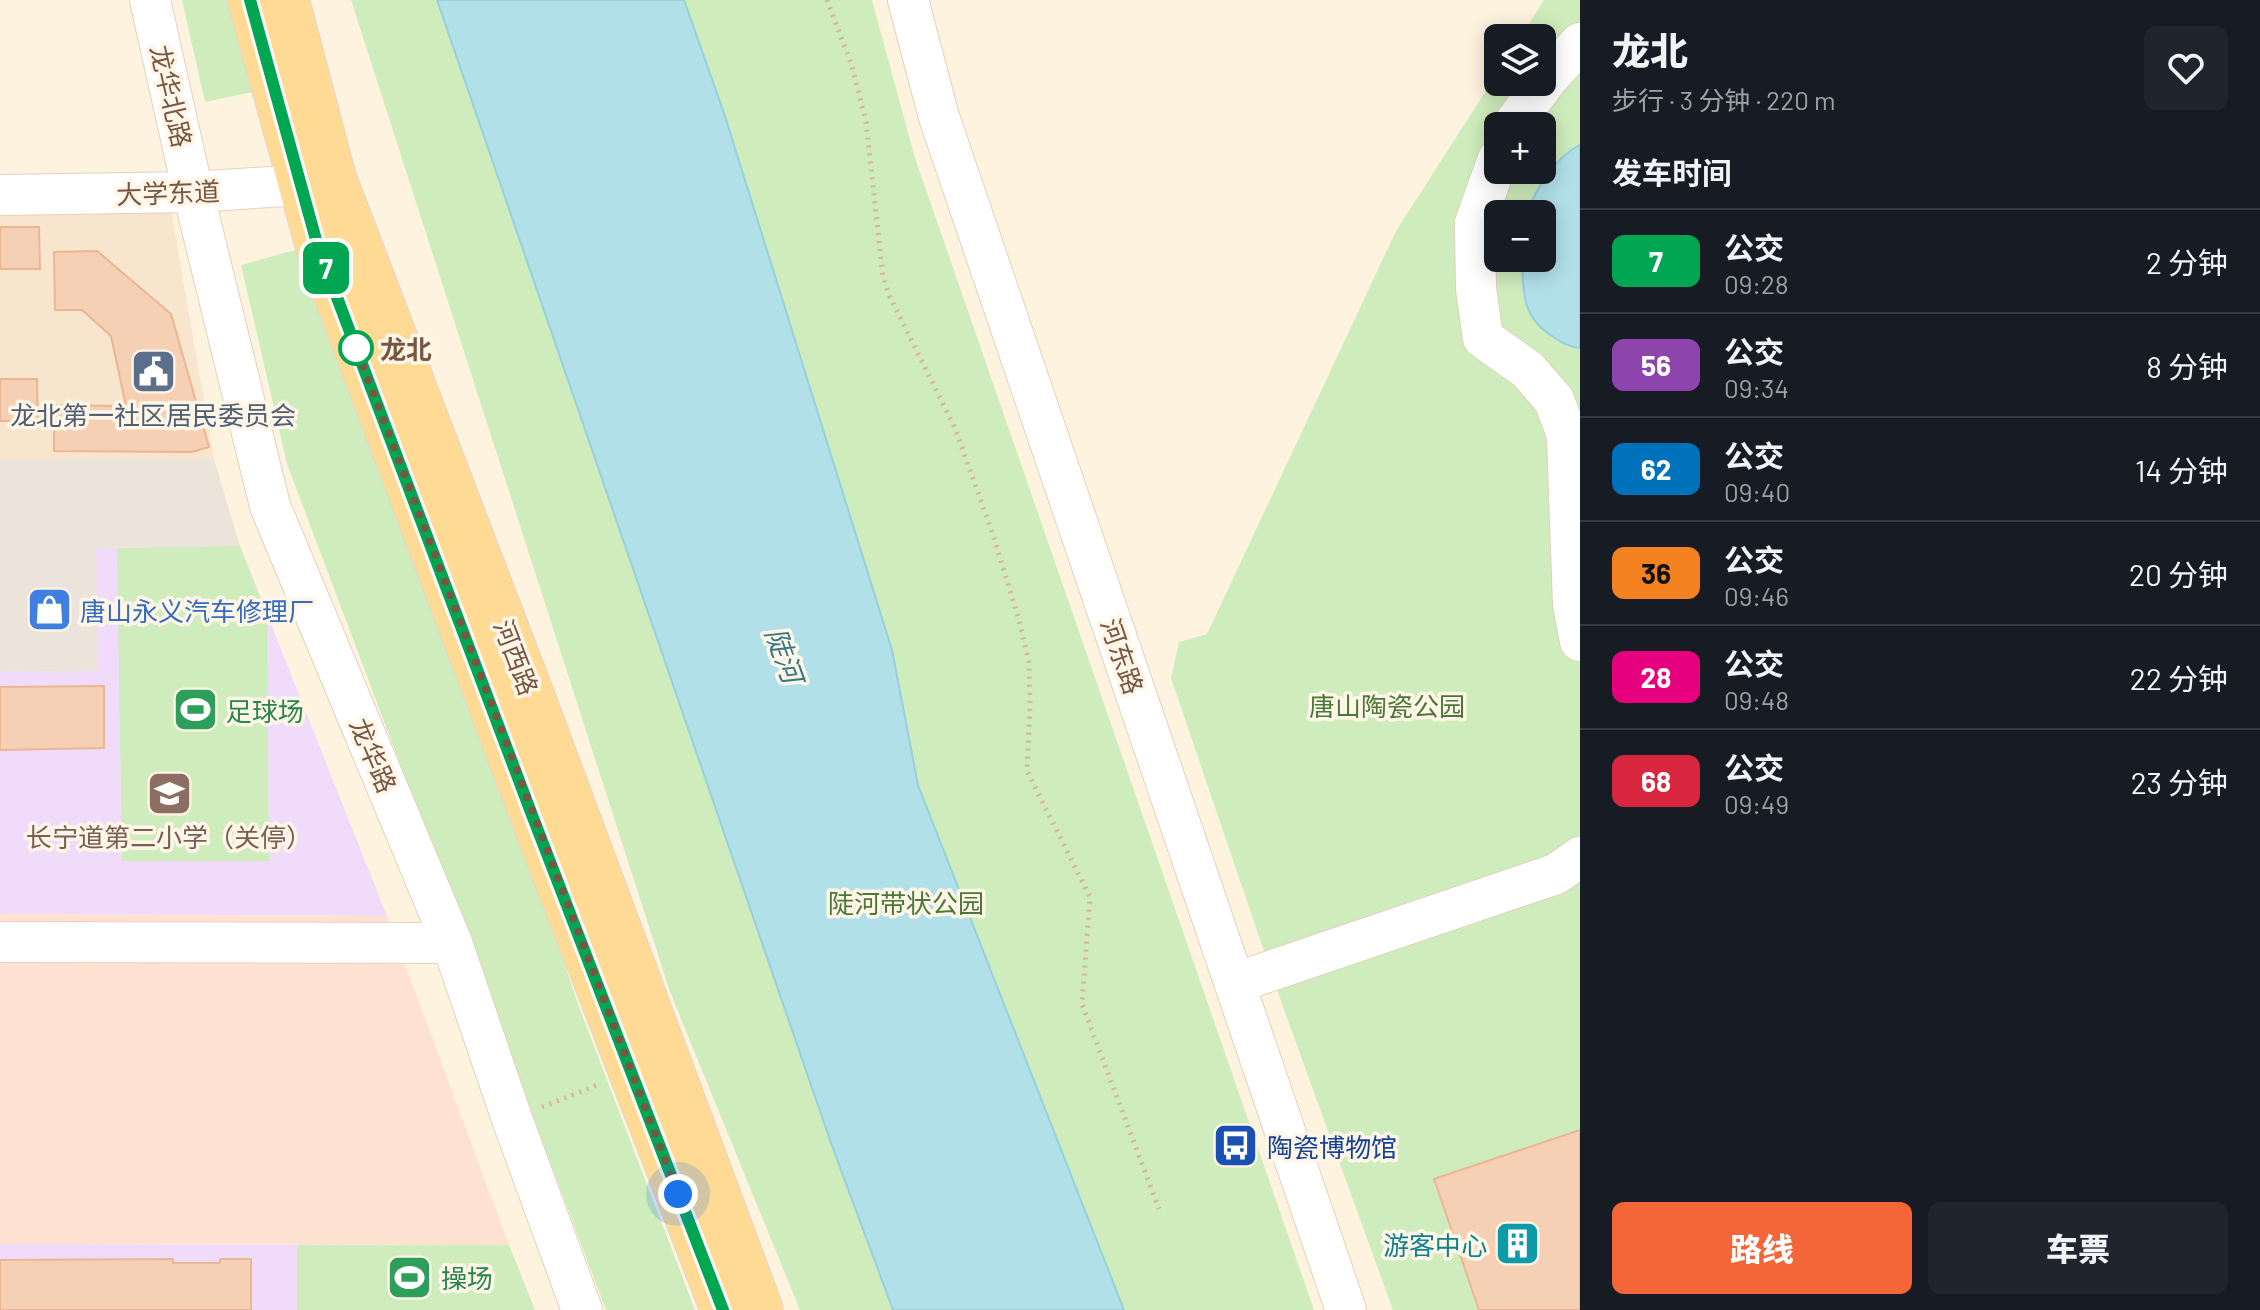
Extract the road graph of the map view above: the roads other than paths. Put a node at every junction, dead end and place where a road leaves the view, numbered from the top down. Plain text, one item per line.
1 (150, 0) edge
2 (250, 0) edge
3 (287, 0) edge
4 (908, 0) edge
5 (1580, 43) edge
6 (1522, 112) edge
7 (318, 182) junction
8 (1489, 184) edge
9 (193, 192) junction
10 (0, 195) edge
11 (1580, 641) edge
12 (1580, 857) edge
13 (0, 942) edge
14 (452, 943) junction
15 (1235, 983) junction
16 (582, 1310) edge
17 (723, 1310) edge
18 (761, 1310) edge
19 (1346, 1310) edge

1 - 9 street, 龙华北路
2 - 7 main road, 河西路
3 - 7 main road, 河西路
4 - 15 street, 河东路
5 - 6 street
7 - 9 street, 大学东道
7 - 17 main road, 河西路
7 - 18 main road, 河西路
8 - 11 street
9 - 10 street, 大学东道
9 - 14 street, 龙华路
12 - 15 street
13 - 14 street
14 - 16 street, 龙华路
15 - 19 street, 河东路

